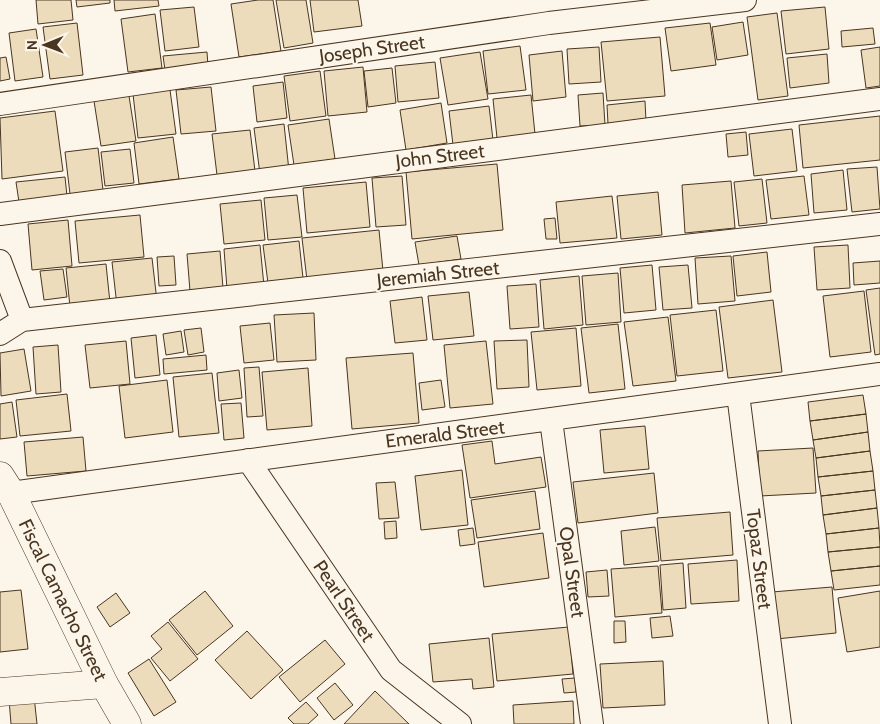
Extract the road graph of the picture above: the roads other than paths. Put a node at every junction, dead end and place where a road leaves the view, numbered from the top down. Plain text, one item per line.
1 (746, 0) edge
2 (880, 99) edge
3 (0, 104) edge
4 (0, 214) edge
5 (880, 224) edge
6 (0, 261) edge
7 (22, 320) junction
8 (0, 334) edge
9 (880, 378) edge
10 (738, 394) junction
11 (551, 420) junction
12 (248, 460) junction
13 (5, 484) edge
14 (104, 684) junction
15 (0, 692) edge
16 (127, 724) edge
17 (460, 724) edge
18 (592, 724) edge
19 (780, 724) edge

1 - 3 street, Joseph Street
2 - 4 street, John Street
5 - 7 street, Jeremiah Street
6 - 7 street
7 - 8 street, Jeremiah Street
9 - 10 street, Emerald Street
10 - 11 street, Emerald Street
10 - 19 street, Topaz Street
11 - 12 street, Emerald Street
11 - 18 street, Opal Street
12 - 13 street, Emerald Street
12 - 17 street, Pearl Street
13 - 14 street, Fiscal Camacho Street
14 - 15 street
14 - 16 street, Fiscal Camacho Street

